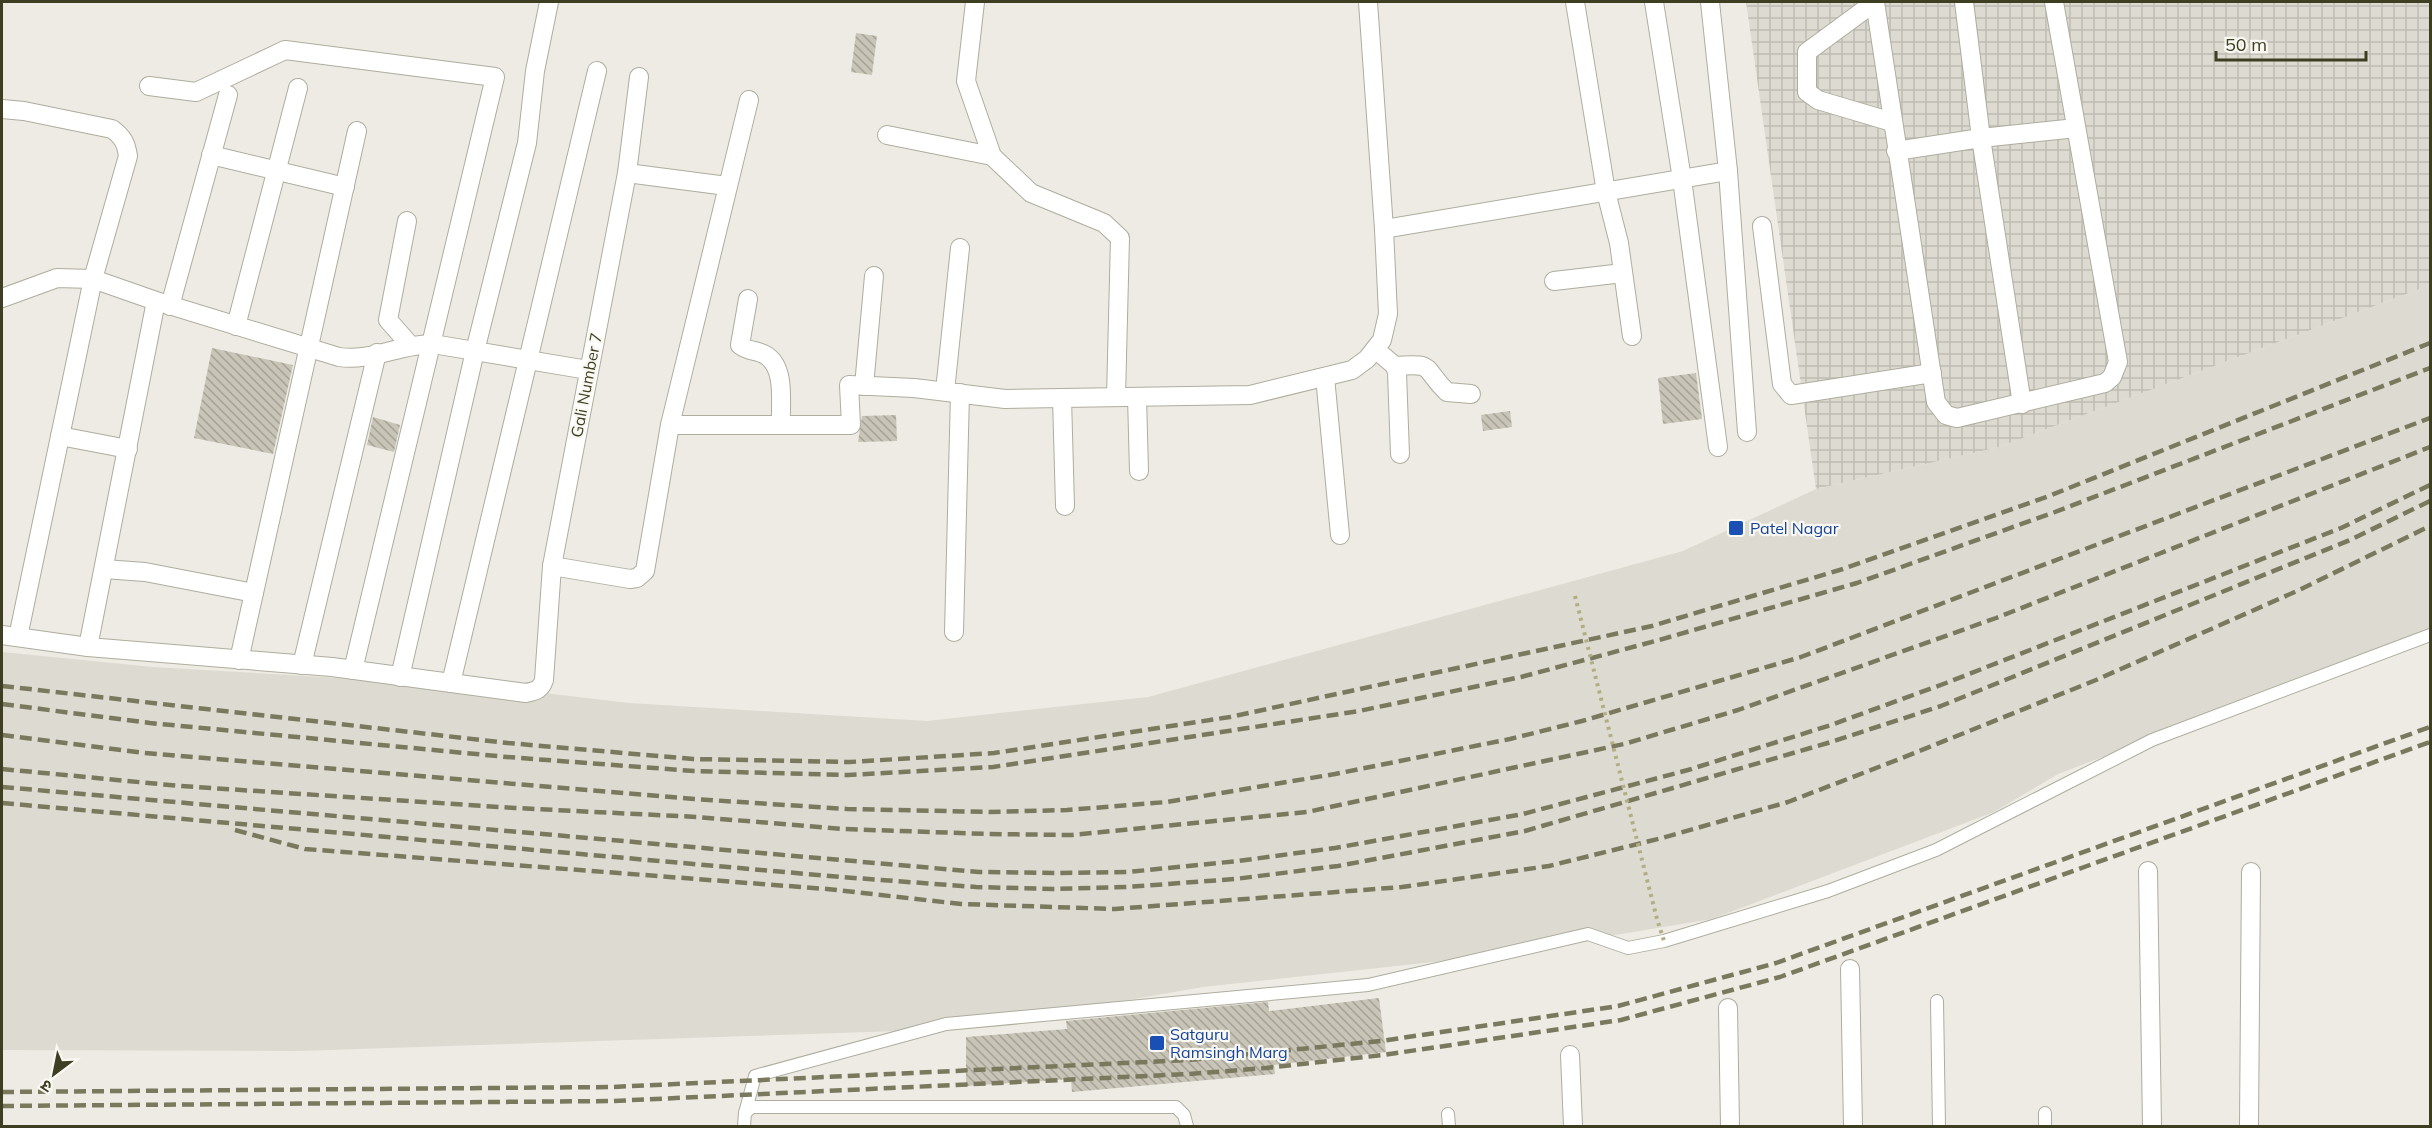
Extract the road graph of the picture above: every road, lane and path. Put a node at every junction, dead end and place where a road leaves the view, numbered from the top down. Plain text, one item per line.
1 (549, 2) edge
2 (975, 2) edge
3 (1368, 2) edge
4 (1575, 2) edge
5 (1654, 2) edge
6 (1710, 2) edge
7 (1875, 2) edge
8 (1964, 2) edge
9 (2054, 2) edge
10 (597, 71) dead end
11 (639, 77) dead end
12 (149, 86) dead end
13 (298, 88) dead end
14 (228, 95) dead end
15 (749, 100) dead end
16 (2, 109) edge
17 (1892, 122) junction
18 (2076, 128) junction
19 (357, 131) dead end
20 (887, 135) dead end
21 (1981, 138) junction
22 (1896, 151) junction
23 (212, 155) junction
24 (992, 156) junction
25 (276, 171) junction
26 (1728, 171) junction
27 (627, 173) junction
28 (1682, 179) junction
29 (727, 186) junction
30 (345, 187) junction
31 (1606, 192) junction
32 (407, 221) dead end
33 (1761, 226) dead end
34 (1384, 229) junction
35 (960, 248) dead end
36 (1623, 273) junction
37 (874, 276) dead end
38 (93, 279) junction
39 (1554, 281) dead end
40 (2, 298) edge
41 (748, 299) dead end
42 (163, 303) junction
43 (236, 326) junction
44 (1632, 336) dead end
45 (433, 344) junction
46 (410, 345) junction
47 (308, 348) junction
48 (1375, 349) junction
49 (475, 351) junction
50 (377, 354) junction
51 (528, 360) junction
52 (1395, 366) junction
53 (588, 370) junction
54 (1932, 373) junction
55 (1325, 377) junction
56 (864, 386) junction
57 (953, 392) junction
58 (1471, 394) dead end
59 (1116, 397) junction
60 (1137, 397) junction
61 (1062, 398) junction
62 (2022, 404) junction
63 (670, 425) junction
64 (781, 425) junction
65 (1747, 432) dead end
66 (60, 436) junction
67 (1718, 447) dead end
68 (128, 449) junction
69 (1400, 454) dead end
70 (1139, 471) dead end
71 (1065, 506) dead end
72 (1340, 535) dead end
73 (552, 566) junction
74 (104, 569) junction
75 (254, 593) junction
76 (1575, 596) dead end
77 (954, 632) dead end
78 (2430, 635) edge
79 (10, 636) edge
80 (88, 647) junction
81 (239, 660) junction
82 (302, 665) junction
83 (353, 670) junction
84 (400, 677) junction
85 (451, 683) junction
86 (2148, 871) dead end
87 (2251, 872) dead end
88 (1664, 941) junction
89 (1850, 969) dead end
90 (1937, 1001) dead end
91 (1728, 1008) dead end
92 (1570, 1055) dead end
93 (745, 1113) junction
94 (2045, 1113) dead end
95 (744, 1126) edge
96 (1187, 1126) edge
97 (1573, 1126) edge
98 (1730, 1126) edge
99 (1853, 1126) edge
100 (1939, 1126) edge
101 (2045, 1126) edge
102 (2152, 1126) edge
103 (2249, 1126) edge

1 - 49 street
2 - 24 street
3 - 34 street
4 - 31 street
5 - 28 street
6 - 26 street
7 - 17 street
7 - 17 street
8 - 21 street
9 - 18 street
10 - 51 street
11 - 27 street, Gali Number 7
12 - 45 street
13 - 25 street
14 - 23 street
15 - 29 street
16 - 38 street
17 - 22 street
18 - 21 street
18 - 62 street
19 - 30 street
20 - 24 street
21 - 22 street
21 - 62 street
22 - 54 street
23 - 25 street
23 - 42 street
24 - 59 street
25 - 30 street
25 - 43 street
26 - 28 street
26 - 65 street
27 - 29 street
27 - 53 street, Gali Number 7
28 - 31 street
28 - 67 street
29 - 63 street
30 - 47 street
31 - 34 street
31 - 36 street
32 - 46 street
33 - 54 street
34 - 48 street
35 - 57 street
36 - 39 street
36 - 44 street
37 - 56 street
38 - 40 street
38 - 42 street
38 - 66 street
41 - 64 street
42 - 43 street
42 - 68 street
43 - 47 street
45 - 46 street
45 - 49 street
45 - 83 street
46 - 50 street
47 - 50 street
47 - 75 street
48 - 52 street
48 - 55 street
49 - 51 street
49 - 84 street
50 - 82 street
51 - 53 street
51 - 85 street
52 - 58 street
52 - 69 street
53 - 73 street, Gali Number 7
54 - 62 street
55 - 60 street
55 - 72 street
56 - 57 street
56 - 64 street
57 - 61 street
57 - 77 street
59 - 60 street
59 - 61 street
60 - 70 street
61 - 71 street
63 - 64 street
63 - 73 street
66 - 68 street
66 - 79 street
68 - 74 street
73 - 85 street, Gali Number 7
74 - 75 street
74 - 80 street
75 - 81 street
76 - 88 path, bridge
78 - 88 lane
79 - 80 street
80 - 81 street
81 - 82 street
82 - 83 street
83 - 84 street
84 - 85 street
86 - 102 street
87 - 103 street
88 - 93 lane
89 - 99 street
90 - 100 lane
91 - 98 street
92 - 97 street
93 - 95 lane
93 - 96 lane
94 - 101 lane

